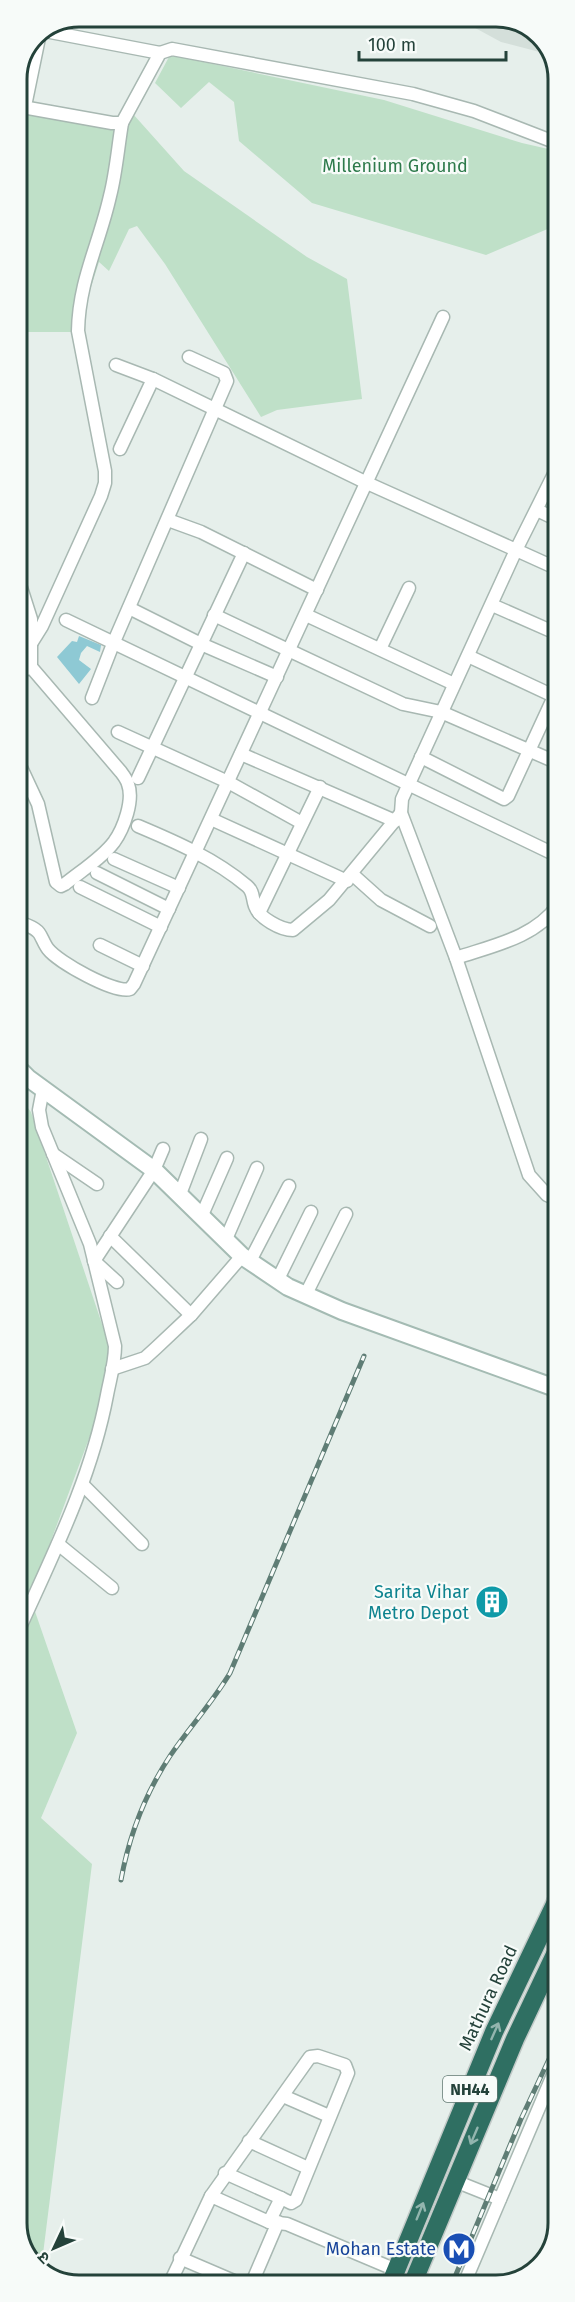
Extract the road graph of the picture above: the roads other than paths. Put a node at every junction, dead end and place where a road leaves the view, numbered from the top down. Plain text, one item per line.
1 (55, 33) edge
2 (35, 51) edge
3 (160, 54) junction
4 (27, 83) edge
5 (27, 107) edge
6 (122, 123) junction
7 (548, 140) edge
8 (443, 317) dead end
9 (189, 357) dead end
10 (116, 366) dead end
11 (153, 380) junction
12 (214, 410) junction
13 (120, 449) dead end
14 (367, 483) junction
15 (548, 487) edge
16 (537, 510) junction
17 (548, 515) edge
18 (168, 520) junction
19 (516, 550) junction
20 (244, 553) junction
21 (548, 564) edge
22 (409, 588) dead end
23 (317, 590) junction
24 (27, 602) edge
25 (492, 605) junction
26 (129, 608) junction
27 (214, 615) junction
28 (306, 615) junction
29 (66, 621) dead end
30 (548, 630) edge
31 (32, 642) junction
32 (113, 644) junction
33 (201, 644) junction
34 (290, 649) junction
35 (380, 650) junction
36 (468, 656) junction
37 (31, 667) junction
38 (27, 669) edge
39 (277, 677) junction
40 (184, 678) junction
41 (454, 684) junction
42 (548, 691) edge
43 (92, 698) dead end
44 (548, 711) edge
45 (441, 712) junction
46 (260, 713) junction
47 (118, 732) dead end
48 (152, 747) junction
49 (529, 750) junction
50 (241, 754) junction
51 (421, 757) junction
52 (548, 759) edge
53 (138, 778) dead end
54 (27, 780) edge
55 (228, 782) junction
56 (408, 786) junction
57 (320, 787) junction
58 (398, 817) junction
59 (211, 819) junction
60 (302, 823) junction
61 (138, 826) dead end
62 (548, 851) edge
63 (196, 852) junction
64 (287, 854) junction
65 (114, 859) dead end
66 (97, 873) dead end
67 (350, 877) junction
68 (80, 887) dead end
69 (179, 888) junction
70 (169, 909) junction
71 (259, 913) junction
72 (548, 916) edge
73 (27, 926) edge
74 (430, 926) dead end
75 (161, 927) junction
76 (100, 945) dead end
77 (456, 958) junction
78 (143, 966) junction
79 (27, 1075) edge
80 (43, 1089) junction
81 (201, 1139) dead end
82 (163, 1149) dead end
83 (53, 1154) junction
84 (227, 1158) dead end
85 (257, 1168) dead end
86 (154, 1170) junction
87 (97, 1184) dead end
88 (289, 1186) dead end
89 (180, 1194) junction
90 (548, 1195) edge
91 (311, 1212) dead end
92 (345, 1214) dead end
93 (202, 1215) junction
94 (110, 1236) junction
95 (226, 1239) junction
96 (246, 1258) junction
97 (94, 1261) junction
98 (278, 1281) junction
99 (117, 1282) dead end
100 (305, 1296) junction
101 (190, 1315) junction
102 (112, 1369) junction
103 (548, 1385) edge
104 (83, 1485) junction
105 (58, 1544) junction
106 (142, 1544) dead end
107 (112, 1588) dead end
108 (27, 1612) edge
109 (548, 1919) edge
110 (548, 1969) edge
111 (548, 2086) edge
112 (283, 2096) junction
113 (329, 2116) junction
114 (249, 2141) junction
115 (308, 2168) junction
116 (225, 2174) junction
117 (455, 2181) junction
118 (211, 2196) junction
119 (281, 2198) junction
120 (500, 2199) junction
121 (273, 2222) junction
122 (180, 2258) junction
123 (173, 2275) edge
124 (220, 2275) edge
125 (254, 2275) edge
126 (389, 2275) edge
127 (394, 2275) edge
128 (416, 2275) edge
129 (468, 2275) edge

1 - 3 street
2 - 4 street
3 - 6 street
3 - 7 street
5 - 6 street
6 - 31 street
8 - 14 street
9 - 12 street
10 - 11 street
11 - 12 street
11 - 13 street
12 - 14 street
12 - 18 street
14 - 19 street
14 - 23 street
15 - 16 street
16 - 17 street
16 - 19 street
18 - 20 street
18 - 26 street
19 - 21 street
19 - 25 street
20 - 23 street
20 - 27 street
22 - 35 street
23 - 28 street
24 - 31 street
25 - 30 street
25 - 36 street
26 - 32 street
26 - 33 street
27 - 33 street
27 - 34 street
28 - 34 street
28 - 35 street
29 - 32 street
31 - 37 street
32 - 40 street
32 - 43 street
33 - 39 street
33 - 40 street
34 - 39 street
34 - 45 street
35 - 41 street
36 - 41 street
36 - 42 street
37 - 38 street
37 - 54 street
39 - 46 street
40 - 46 street
40 - 48 street
41 - 45 street
44 - 49 street
45 - 49 street
45 - 51 street
46 - 50 street
46 - 56 street
47 - 48 street
48 - 53 street
48 - 55 street
49 - 51 street
49 - 52 street
50 - 55 street
50 - 57 street
51 - 56 street
55 - 59 street
55 - 60 street
56 - 58 street
56 - 62 street
57 - 58 street
57 - 60 street
58 - 67 street
58 - 77 street
59 - 63 street
59 - 64 street
60 - 64 street
61 - 63 street
63 - 69 street
63 - 71 street
64 - 67 street
64 - 71 street
65 - 69 street
66 - 70 street
67 - 71 street
67 - 74 street
68 - 75 street
69 - 70 street
70 - 75 street
72 - 77 street
73 - 78 street
75 - 78 street
76 - 78 street
77 - 90 street
79 - 80 street
80 - 83 street
80 - 86 street
81 - 89 street
82 - 86 street
83 - 87 street
83 - 97 street
84 - 93 street
85 - 95 street
86 - 89 street
86 - 94 street
88 - 96 street
89 - 93 street
91 - 98 street
92 - 100 street
93 - 95 street
94 - 97 street
94 - 101 street
95 - 96 street
96 - 98 street
96 - 101 street
97 - 99 street
97 - 102 street
98 - 100 street
100 - 103 street
101 - 102 street
102 - 104 street
104 - 105 street
104 - 106 street
105 - 107 street
105 - 108 street
127 -> 109 highway, Mathura Road / NH44
110 -> 117 highway, NH44
111 - 120 street
112 - 113 street
112 - 113 street
112 - 114 street
113 - 115 street
114 - 115 street
114 - 116 street
115 - 119 street
116 - 118 street
116 - 119 street
117 - 120 street
117 - 128 highway, NH44
118 - 121 street
118 - 122 street
119 - 121 street
120 - 129 street
121 - 125 street
121 - 126 street
122 - 123 street
122 - 124 street

